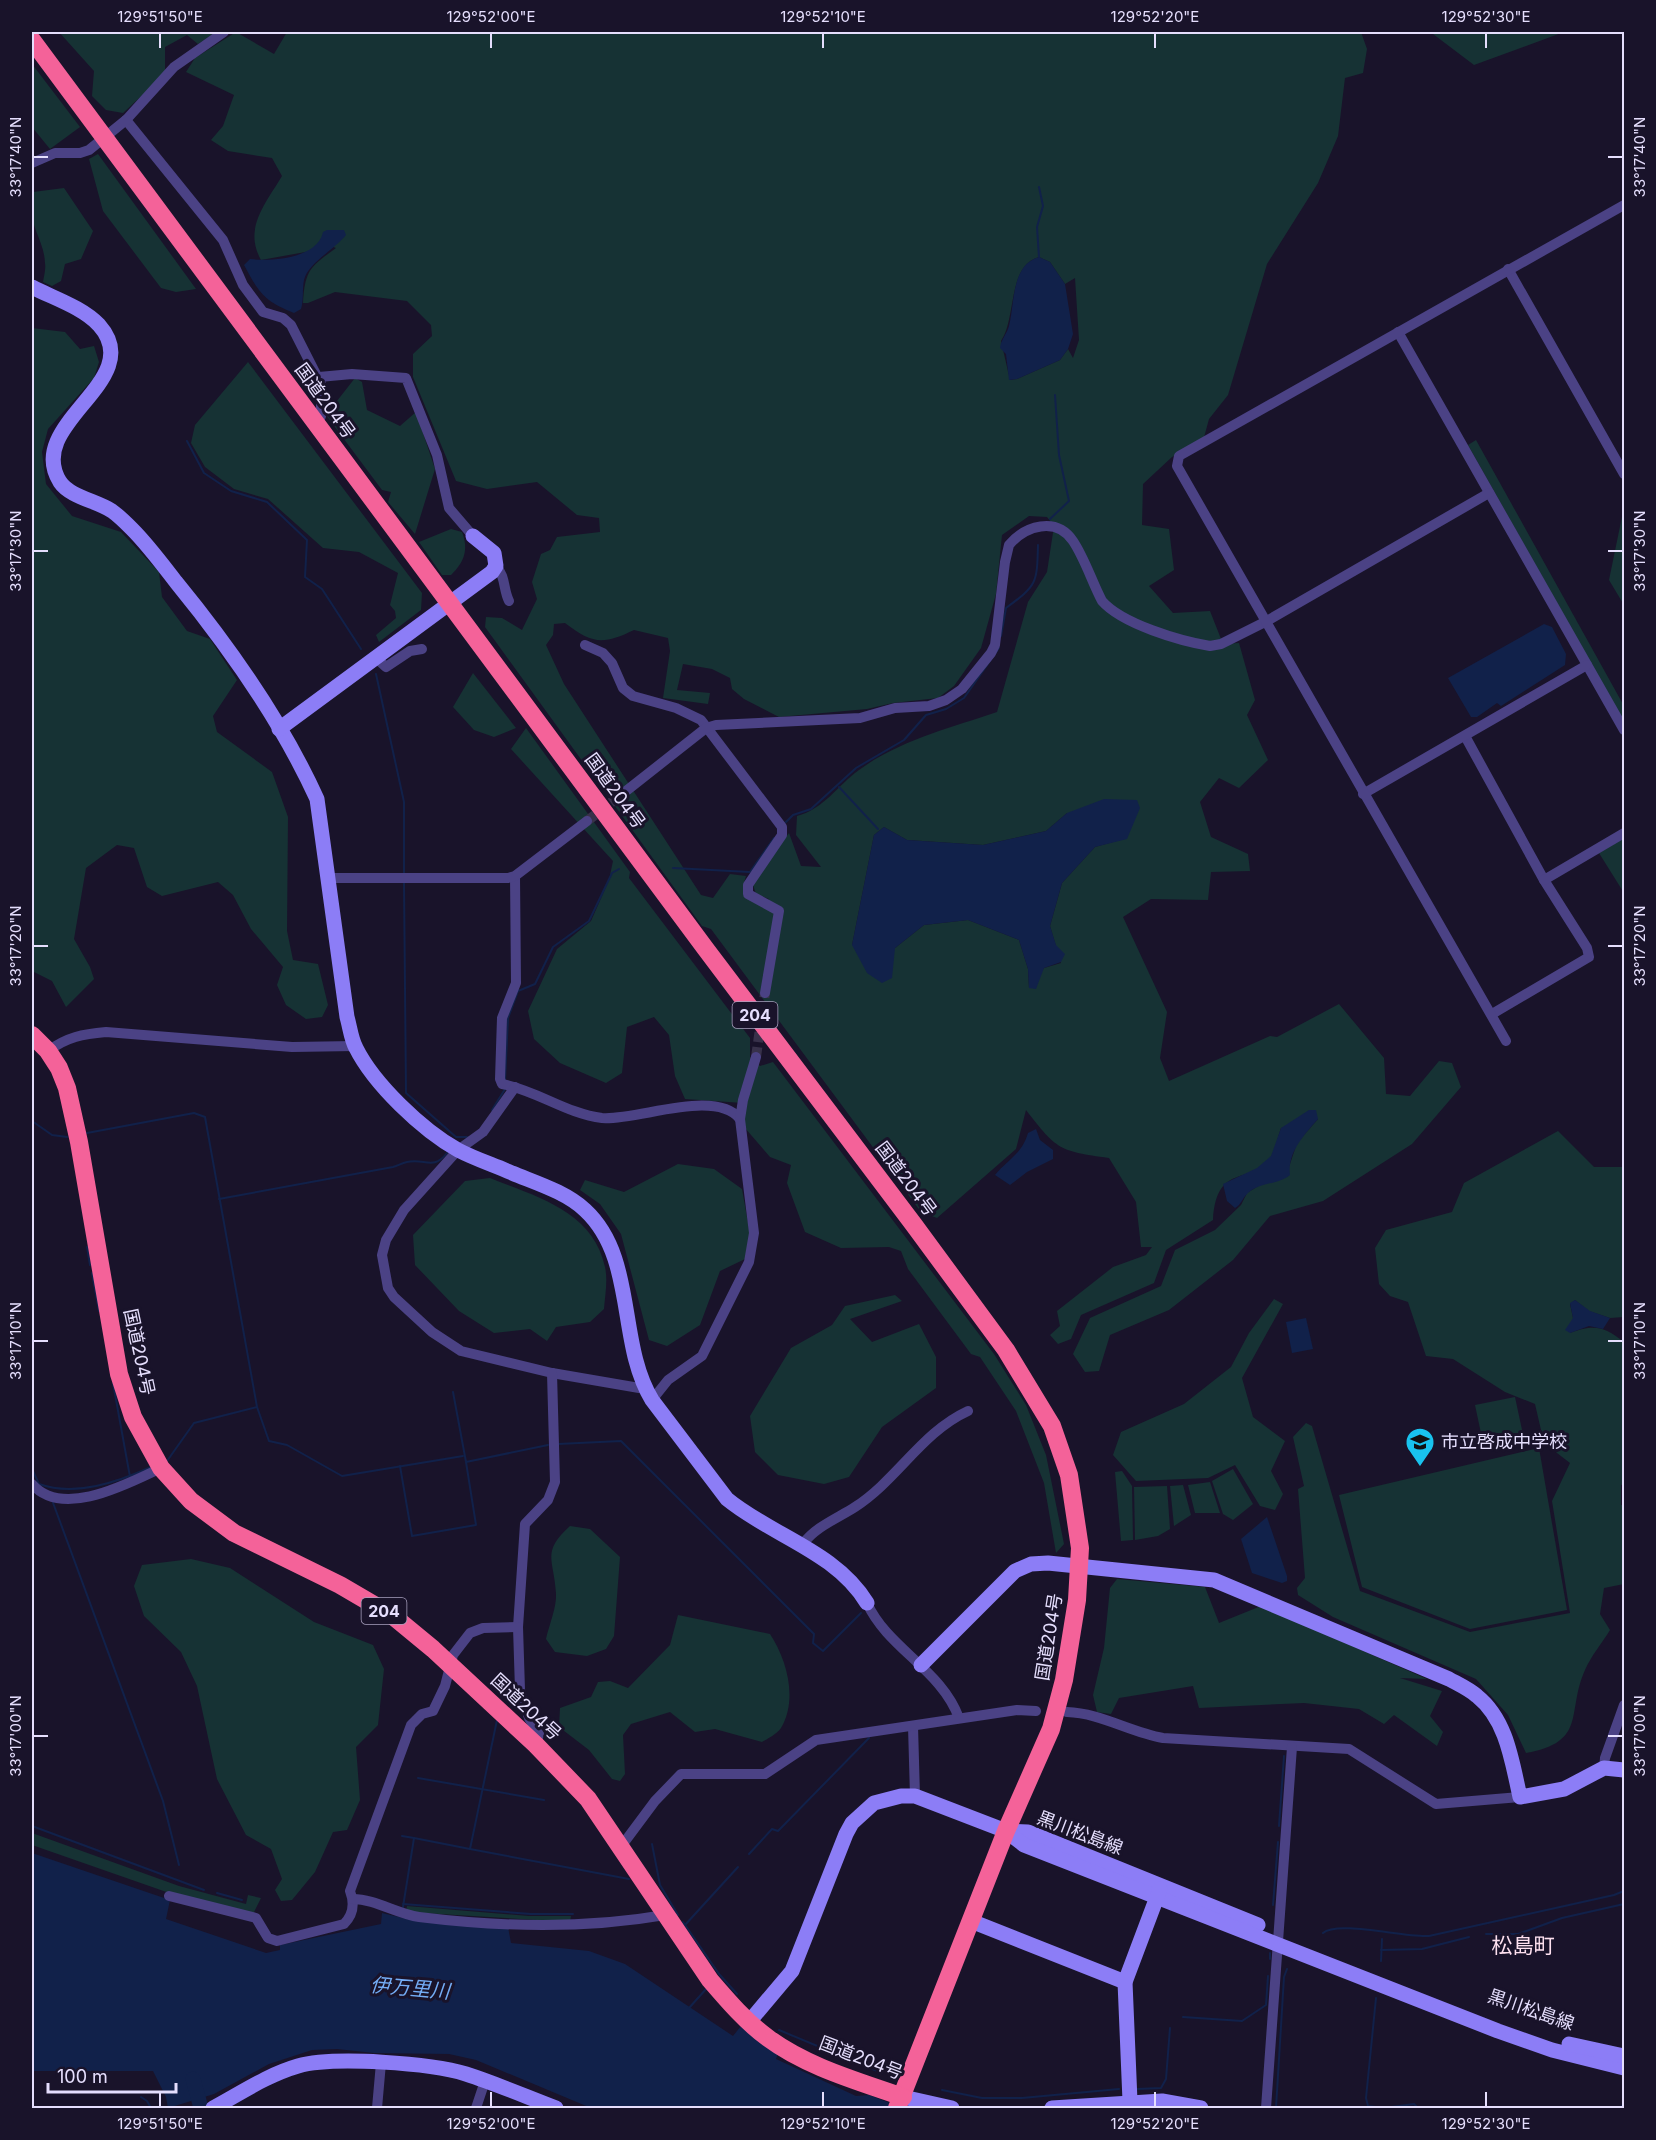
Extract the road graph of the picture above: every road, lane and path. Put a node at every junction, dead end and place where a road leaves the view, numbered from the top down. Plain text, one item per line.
1 (224, 32) edge
2 (32, 40) edge
3 (126, 120) junction
4 (104, 136) junction
5 (32, 163) edge
6 (1623, 209) edge
7 (1508, 269) junction
8 (32, 287) edge
9 (1398, 332) junction
10 (319, 377) junction
11 (317, 426) junction
12 (1624, 474) edge
13 (1489, 493) junction
14 (473, 536) joint
15 (496, 566) junction
16 (449, 602) junction
17 (508, 602) dead end
18 (1265, 622) junction
19 (585, 645) dead end
20 (422, 649) dead end
21 (375, 657) junction
22 (1587, 665) junction
23 (706, 728) junction
24 (279, 729) junction
25 (1624, 730) edge
26 (1465, 736) junction
27 (1363, 794) junction
28 (621, 795) tunnel mouth
29 (587, 820) tunnel mouth
30 (1624, 833) edge
31 (515, 876) junction
32 (329, 878) junction
33 (1544, 880) junction
34 (765, 993) tunnel mouth
35 (1492, 1014) junction
36 (32, 1035) edge
37 (1506, 1041) dead end
38 (355, 1046) junction
39 (48, 1052) junction
40 (756, 1057) tunnel mouth
41 (508, 1085) junction
42 (740, 1119) junction
43 (458, 1150) junction
44 (552, 1373) junction
45 (648, 1395) junction
46 (968, 1411) dead end
47 (161, 1468) junction
48 (34, 1487) edge
49 (803, 1544) junction
50 (1080, 1568) junction
51 (867, 1603) joint
52 (518, 1627) junction
53 (450, 1664) junction
54 (921, 1665) junction
55 (1624, 1704) edge
56 (1036, 1711) dead end
57 (1067, 1712) dead end
58 (959, 1718) junction
59 (913, 1726) junction
60 (537, 1745) junction
61 (1292, 1747) junction
62 (1604, 1768) junction
63 (1624, 1770) edge
64 (915, 1796) junction
65 (1520, 1797) junction
66 (1006, 1831) junction
67 (620, 1848) junction
68 (1159, 1891) junction
69 (169, 1896) dead end
70 (353, 1899) junction
71 (665, 1915) junction
72 (971, 1921) junction
73 (1278, 1939) junction
74 (1125, 1982) junction
75 (749, 2022) junction
76 (1624, 2056) edge
77 (381, 2064) junction
78 (1624, 2068) edge
79 (485, 2081) junction
80 (1130, 2102) junction
81 (900, 2103) edge
82 (213, 2108) edge
83 (377, 2109) edge
84 (476, 2109) edge
85 (556, 2109) edge
86 (952, 2109) edge
87 (1052, 2109) edge
88 (1201, 2109) edge
89 (1266, 2109) edge

1 - 3 street
2 - 4 highway, 国道204号 / 204
3 - 4 street
3 - 10 street
4 - 5 street
4 - 11 highway, 国道204号 / 204
6 - 7 street
7 - 9 street
7 - 12 street
8 - 24 street
9 - 13 street
9 - 18 street
10 - 11 street
10 - 14 street
11 - 16 highway, 国道204号 / 204
13 - 18 street
13 - 22 street
14 - 15 street
15 - 16 street
15 - 17 street
16 - 21 street
16 - 50 highway, 国道204号 / 204
18 - 23 street
18 - 27 street
19 - 23 street
20 - 21 street
21 - 24 street
22 - 25 street
22 - 26 street
23 - 28 street
23 - 34 street
24 - 32 street
26 - 27 street
26 - 33 street
27 - 35 street
29 - 31 street
30 - 33 street
31 - 32 street
31 - 41 street
32 - 38 street
33 - 35 street
35 - 37 street
36 - 39 highway, 国道204号 / 204
38 - 39 street
38 - 43 street
39 - 47 highway, 国道204号 / 204
40 - 42 street
41 - 42 street
41 - 43 street
42 - 45 street
43 - 44 street
43 - 45 street
44 - 45 street
44 - 52 street
45 - 49 street
46 - 49 street
47 - 48 street
47 - 53 highway, 国道204号 / 204
49 - 51 street
50 - 54 street
50 - 65 street
50 - 66 highway, 国道204号 / 204
51 - 54 street
52 - 53 street
52 - 60 street
53 - 60 highway, 国道204号 / 204
53 - 70 street
54 - 58 street
55 - 62 street
56 - 58 street
57 - 61 street
58 - 59 street
59 - 64 street
59 - 67 street
60 - 67 highway, 国道204号 / 204
61 - 65 street
61 - 73 street
62 - 63 street
62 - 65 street
64 - 66 street, 黒川松島線
64 - 75 street
66 - 68 street, 黒川松島線
66 - 72 highway, 国道204号 / 204
67 - 71 highway, 国道204号 / 204
68 - 73 street, 黒川松島線
68 - 74 street
69 - 70 street
70 - 71 street
71 - 75 highway, 国道204号 / 204
72 - 74 street
72 - 81 highway, 国道204号 / 204
73 - 76 street, 黒川松島線
73 - 78 street, 黒川松島線
73 - 89 street
74 - 80 street
75 - 81 highway, 国道204号 / 204
77 - 79 street
77 - 82 street
77 - 83 street
79 - 84 street
79 - 85 street
80 - 87 street
80 - 88 street
81 - 86 street

